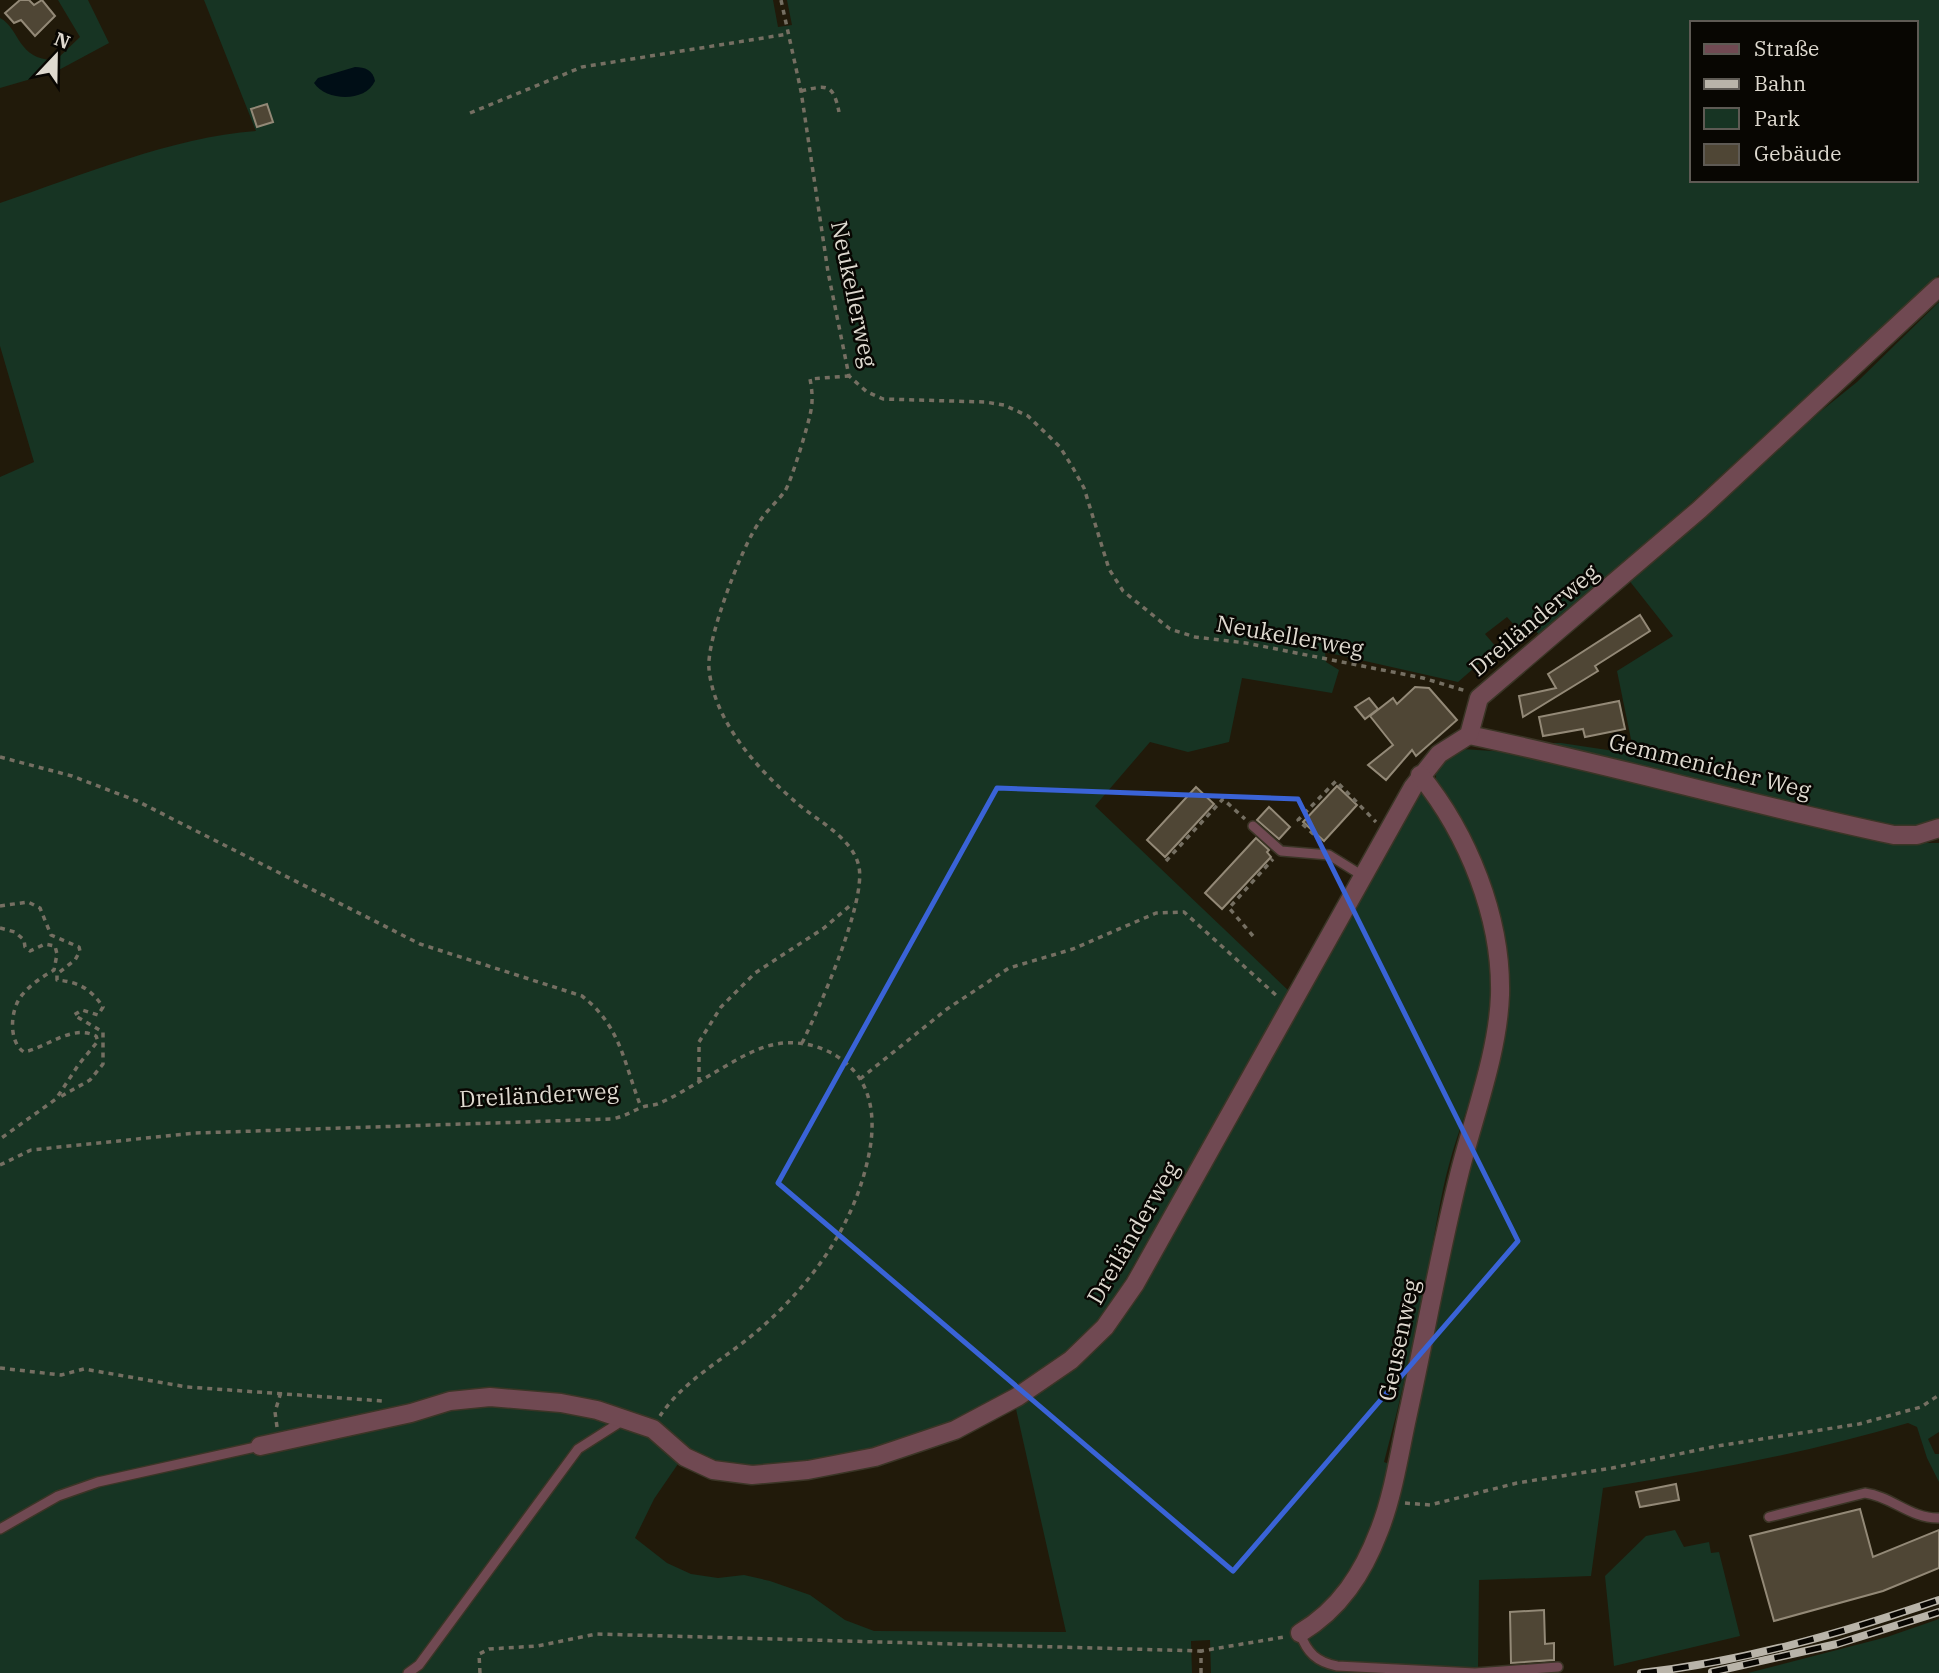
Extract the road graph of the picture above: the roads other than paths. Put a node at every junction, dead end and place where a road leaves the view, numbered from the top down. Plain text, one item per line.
1 (1939, 287) edge
2 (1469, 736) junction
3 (1420, 775) junction
4 (1253, 826) road end
5 (1939, 828) edge
6 (1363, 876) junction
7 (624, 1419) junction
8 (260, 1446) joint
9 (1769, 1517) dead end
10 (1939, 1518) edge
11 (0, 1529) edge
12 (1300, 1633) joint
13 (1558, 1667) dead end
14 (408, 1673) edge

1 - 2 street, Dreiländerweg
2 - 3 street, Dreiländerweg
2 - 5 street, Gemmenicher Weg
3 - 6 street, Dreiländerweg
3 - 12 street, Geusenweg
4 - 6 lane
6 - 7 street, Dreiländerweg
7 - 8 street
7 - 14 lane
8 - 11 lane
9 - 10 lane
12 - 13 lane

